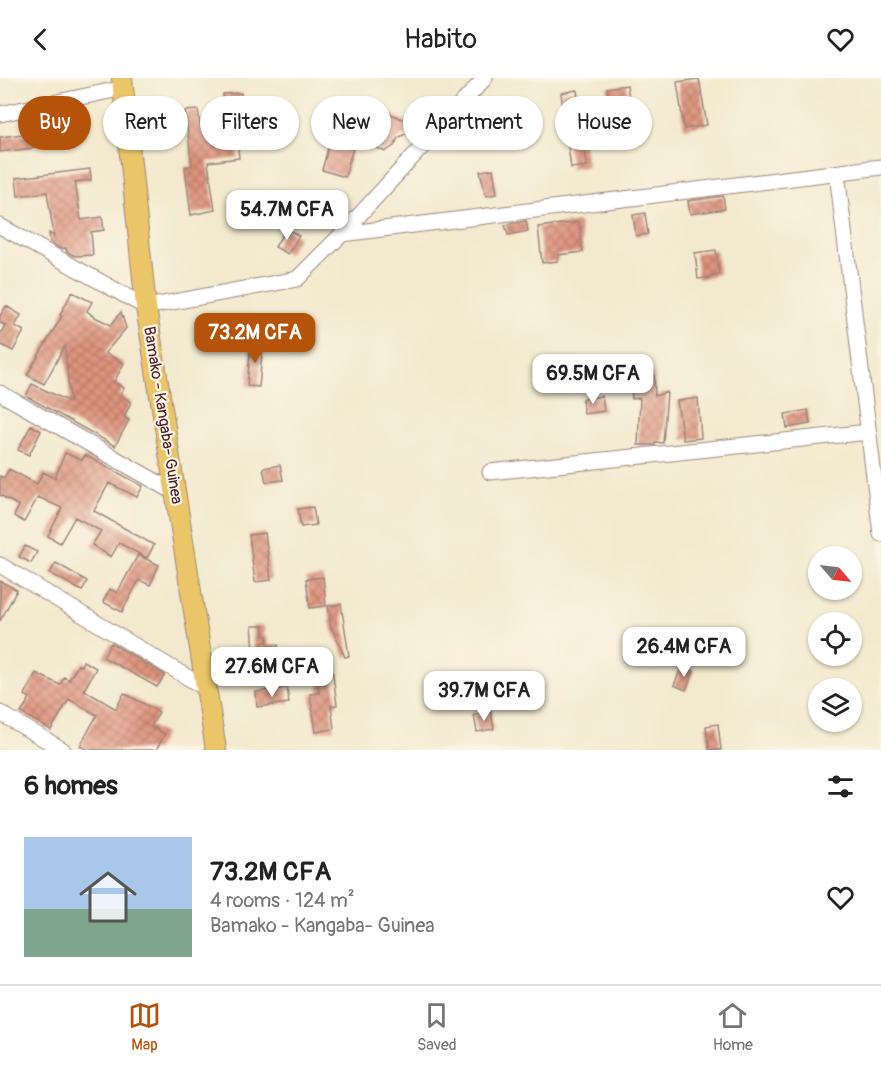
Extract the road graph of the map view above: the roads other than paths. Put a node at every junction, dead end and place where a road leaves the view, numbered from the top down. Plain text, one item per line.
1 (485, 78) edge
2 (123, 83) edge
3 (0, 114) edge
4 (881, 167) edge
5 (837, 173) junction
6 (0, 226) edge
7 (342, 234) junction
8 (146, 307) junction
9 (0, 393) edge
10 (869, 432) junction
11 (490, 472) dead end
12 (176, 493) junction
13 (881, 534) edge
14 (0, 565) edge
15 (207, 688) junction
16 (0, 713) edge
17 (63, 750) edge
18 (216, 750) edge

1 - 7 street
2 - 3 street
2 - 8 main road, Bamako - Kangaba- Guinea
4 - 5 street
5 - 7 street
5 - 10 street
6 - 8 street
7 - 8 street
8 - 12 main road, Bamako - Kangaba- Guinea
9 - 12 street
10 - 11 street
10 - 13 street
12 - 15 main road, Bamako - Kangaba- Guinea
14 - 15 street
15 - 18 main road, Bamako - Kangaba- Guinea
16 - 17 street

